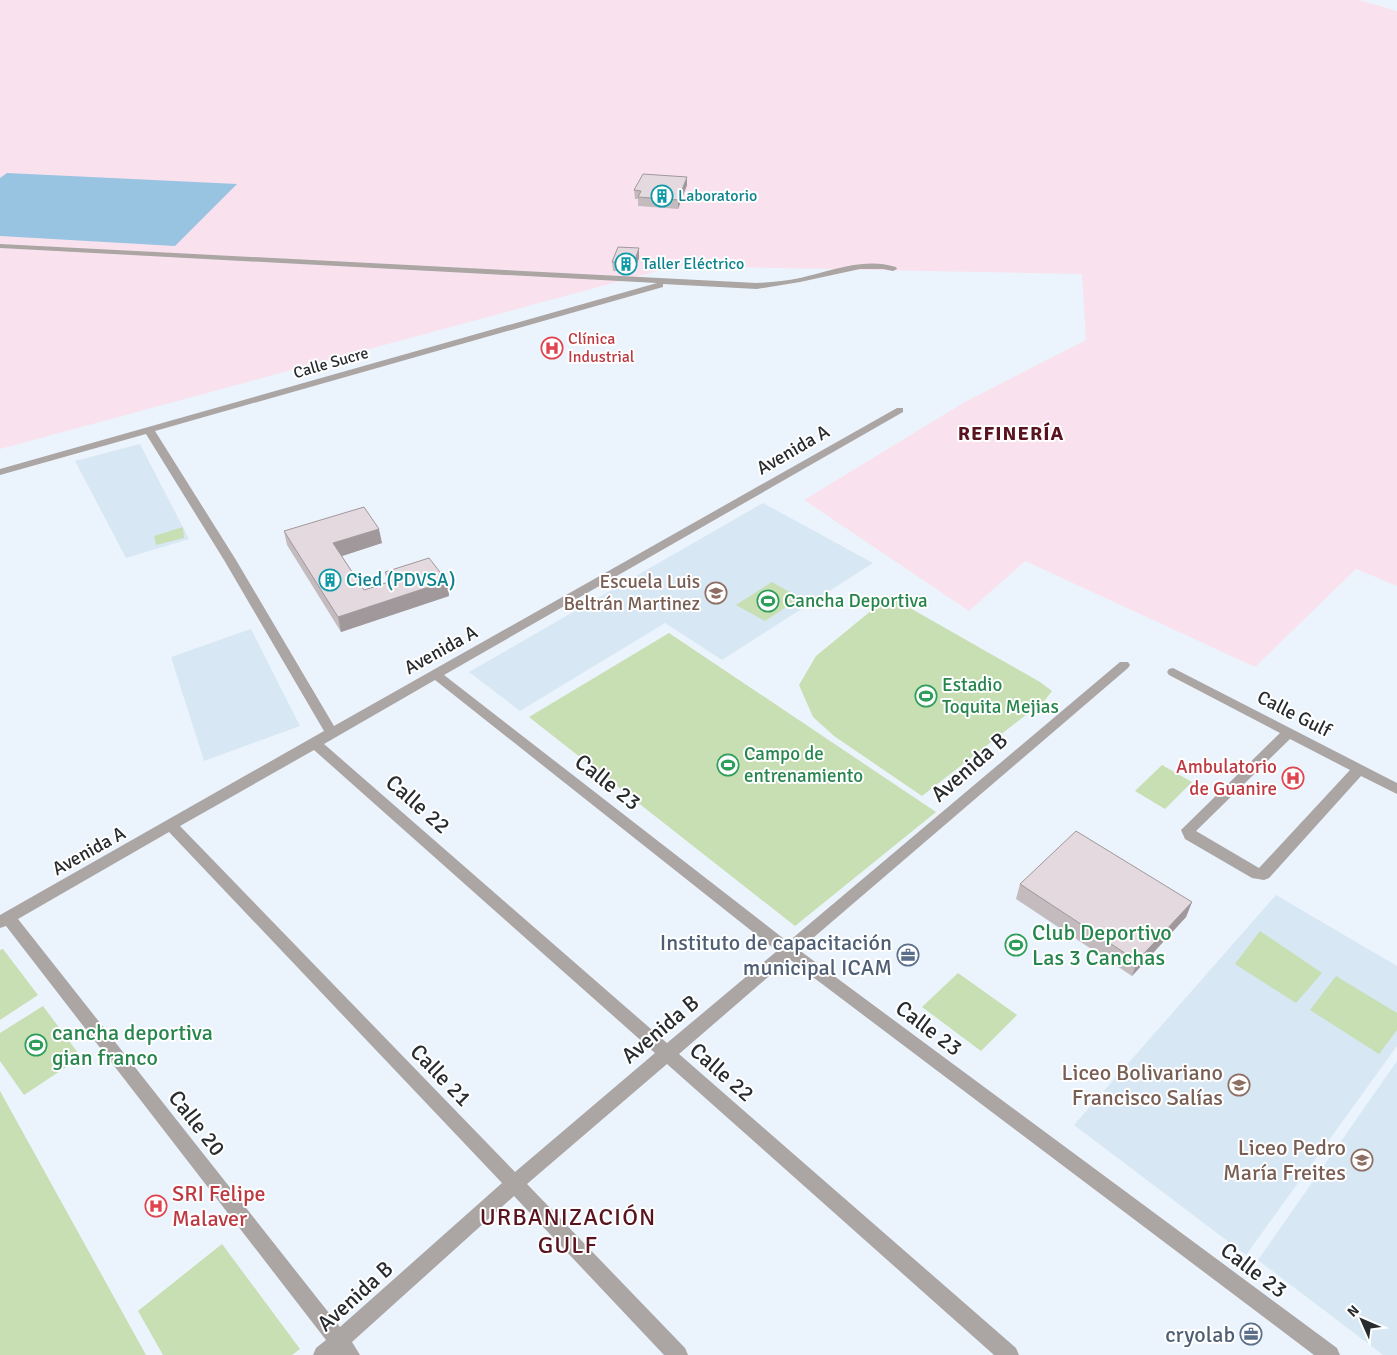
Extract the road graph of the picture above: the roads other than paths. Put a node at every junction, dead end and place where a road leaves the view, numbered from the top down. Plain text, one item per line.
1 (0, 246) edge
2 (893, 269) dead end
3 (669, 282) junction
4 (900, 410) dead end
5 (150, 430) junction
6 (0, 472) edge
7 (1124, 665) dead end
8 (1173, 672) dead end
9 (436, 675) junction
10 (1289, 732) junction
11 (332, 733) junction
12 (315, 743) junction
13 (1359, 769) junction
14 (1397, 789) edge
15 (172, 826) junction
16 (4, 920) edge
17 (789, 952) junction
18 (666, 1053) junction
19 (514, 1184) junction
20 (339, 1341) junction
21 (323, 1355) edge
22 (350, 1355) edge
23 (678, 1355) edge
24 (1009, 1355) edge
25 (1330, 1355) edge

1 - 3 street
2 - 3 street
3 - 5 street, Calle Sucre
4 - 9 street, Avenida A
5 - 6 street, Calle Sucre
5 - 11 street
7 - 17 street, Avenida B
8 - 10 street, Calle Gulf
9 - 11 street, Avenida A
9 - 17 street, Calle 23
10 - 13 street, Calle Gulf
10 - 13 street
11 - 12 street, Avenida A
12 - 15 street, Avenida A
12 - 18 street, Calle 22
13 - 14 street, Calle Gulf
15 - 16 street, Avenida A
15 - 19 street, Calle 21
16 - 20 street, Calle 20
17 - 18 street, Avenida B
17 - 25 street, Calle 23
18 - 19 street, Avenida B
18 - 24 street, Calle 22
19 - 20 street, Avenida B
19 - 23 street, Calle 21
20 - 21 street, Avenida B
20 - 22 street, Calle 20

